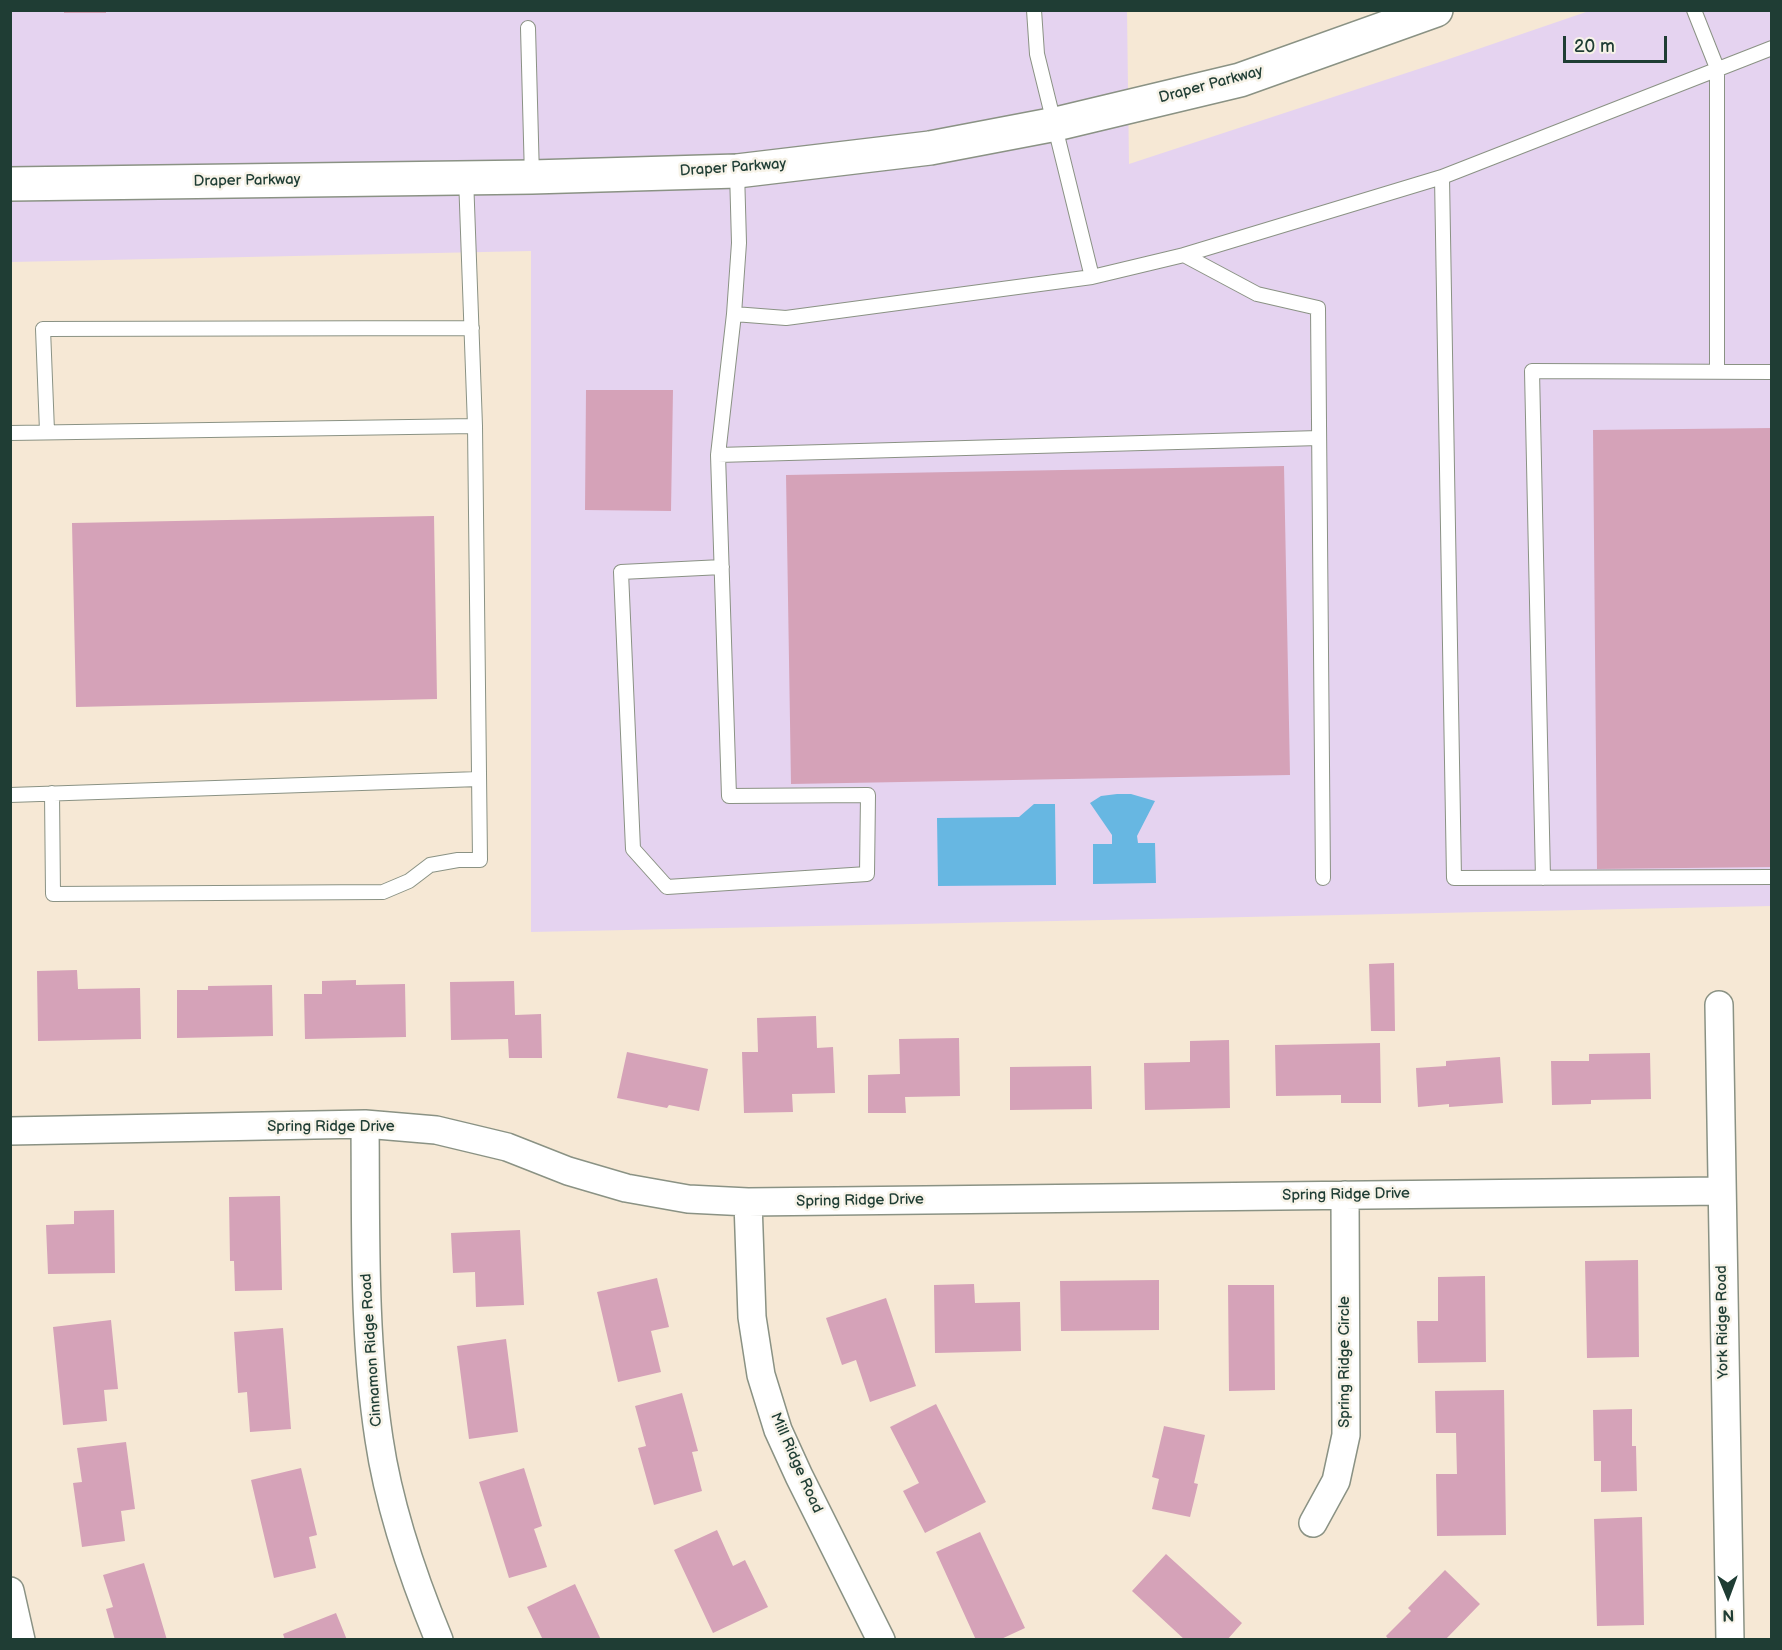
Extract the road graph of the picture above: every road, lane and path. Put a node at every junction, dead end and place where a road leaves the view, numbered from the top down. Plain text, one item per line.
1 (1034, 10) edge
2 (1436, 10) edge
3 (1694, 10) edge
4 (528, 28) dead end
5 (1772, 48) edge
6 (1717, 68) junction
7 (1056, 124) junction
8 (737, 171) junction
9 (466, 177) junction
10 (532, 177) junction
11 (1442, 177) junction
12 (10, 184) edge
13 (1184, 255) junction
14 (1092, 277) junction
15 (734, 314) junction
16 (472, 328) junction
17 (1717, 372) junction
18 (1772, 372) edge
19 (475, 426) junction
20 (46, 431) junction
21 (10, 433) edge
22 (1319, 438) junction
23 (718, 454) junction
24 (722, 567) junction
25 (479, 779) junction
26 (52, 794) junction
27 (10, 795) edge
28 (1772, 877) edge
29 (1323, 878) dead end
30 (1543, 878) junction
31 (1719, 1005) dead end
32 (365, 1124) junction
33 (10, 1131) edge
34 (1721, 1191) junction
35 (1345, 1195) junction
36 (748, 1202) junction
37 (1313, 1523) dead end
38 (10, 1592) edge
39 (21, 1640) edge
40 (440, 1640) edge
41 (881, 1640) edge
42 (1730, 1640) edge

1 - 7 lane
2 - 7 main road, Draper Parkway
3 - 6 lane
4 - 10 lane
5 - 6 lane
6 - 11 lane
6 - 17 lane
7 - 8 main road, Draper Parkway
7 - 14 lane
8 - 10 main road, Draper Parkway
8 - 15 lane
9 - 10 main road, Draper Parkway
9 - 12 main road, Draper Parkway
9 - 16 lane
11 - 13 lane
11 - 30 lane
13 - 14 lane
13 - 22 lane
14 - 15 lane
15 - 23 lane
16 - 19 lane
16 - 20 lane
17 - 18 lane
17 - 30 lane
19 - 20 lane
19 - 25 lane
20 - 21 lane
22 - 23 lane
22 - 29 lane
23 - 24 lane
24 - 24 lane
25 - 26 lane
25 - 26 lane
26 - 27 lane
28 - 30 lane
31 - 34 street, York Ridge Road
32 - 33 street, Spring Ridge Drive
32 - 36 street, Spring Ridge Drive
32 - 40 street, Cinnamon Ridge Road
34 - 35 street, Spring Ridge Drive
34 - 42 street, York Ridge Road
35 - 36 street, Spring Ridge Drive
35 - 37 street, Spring Ridge Circle
36 - 41 street, Mill Ridge Road
38 - 39 street

